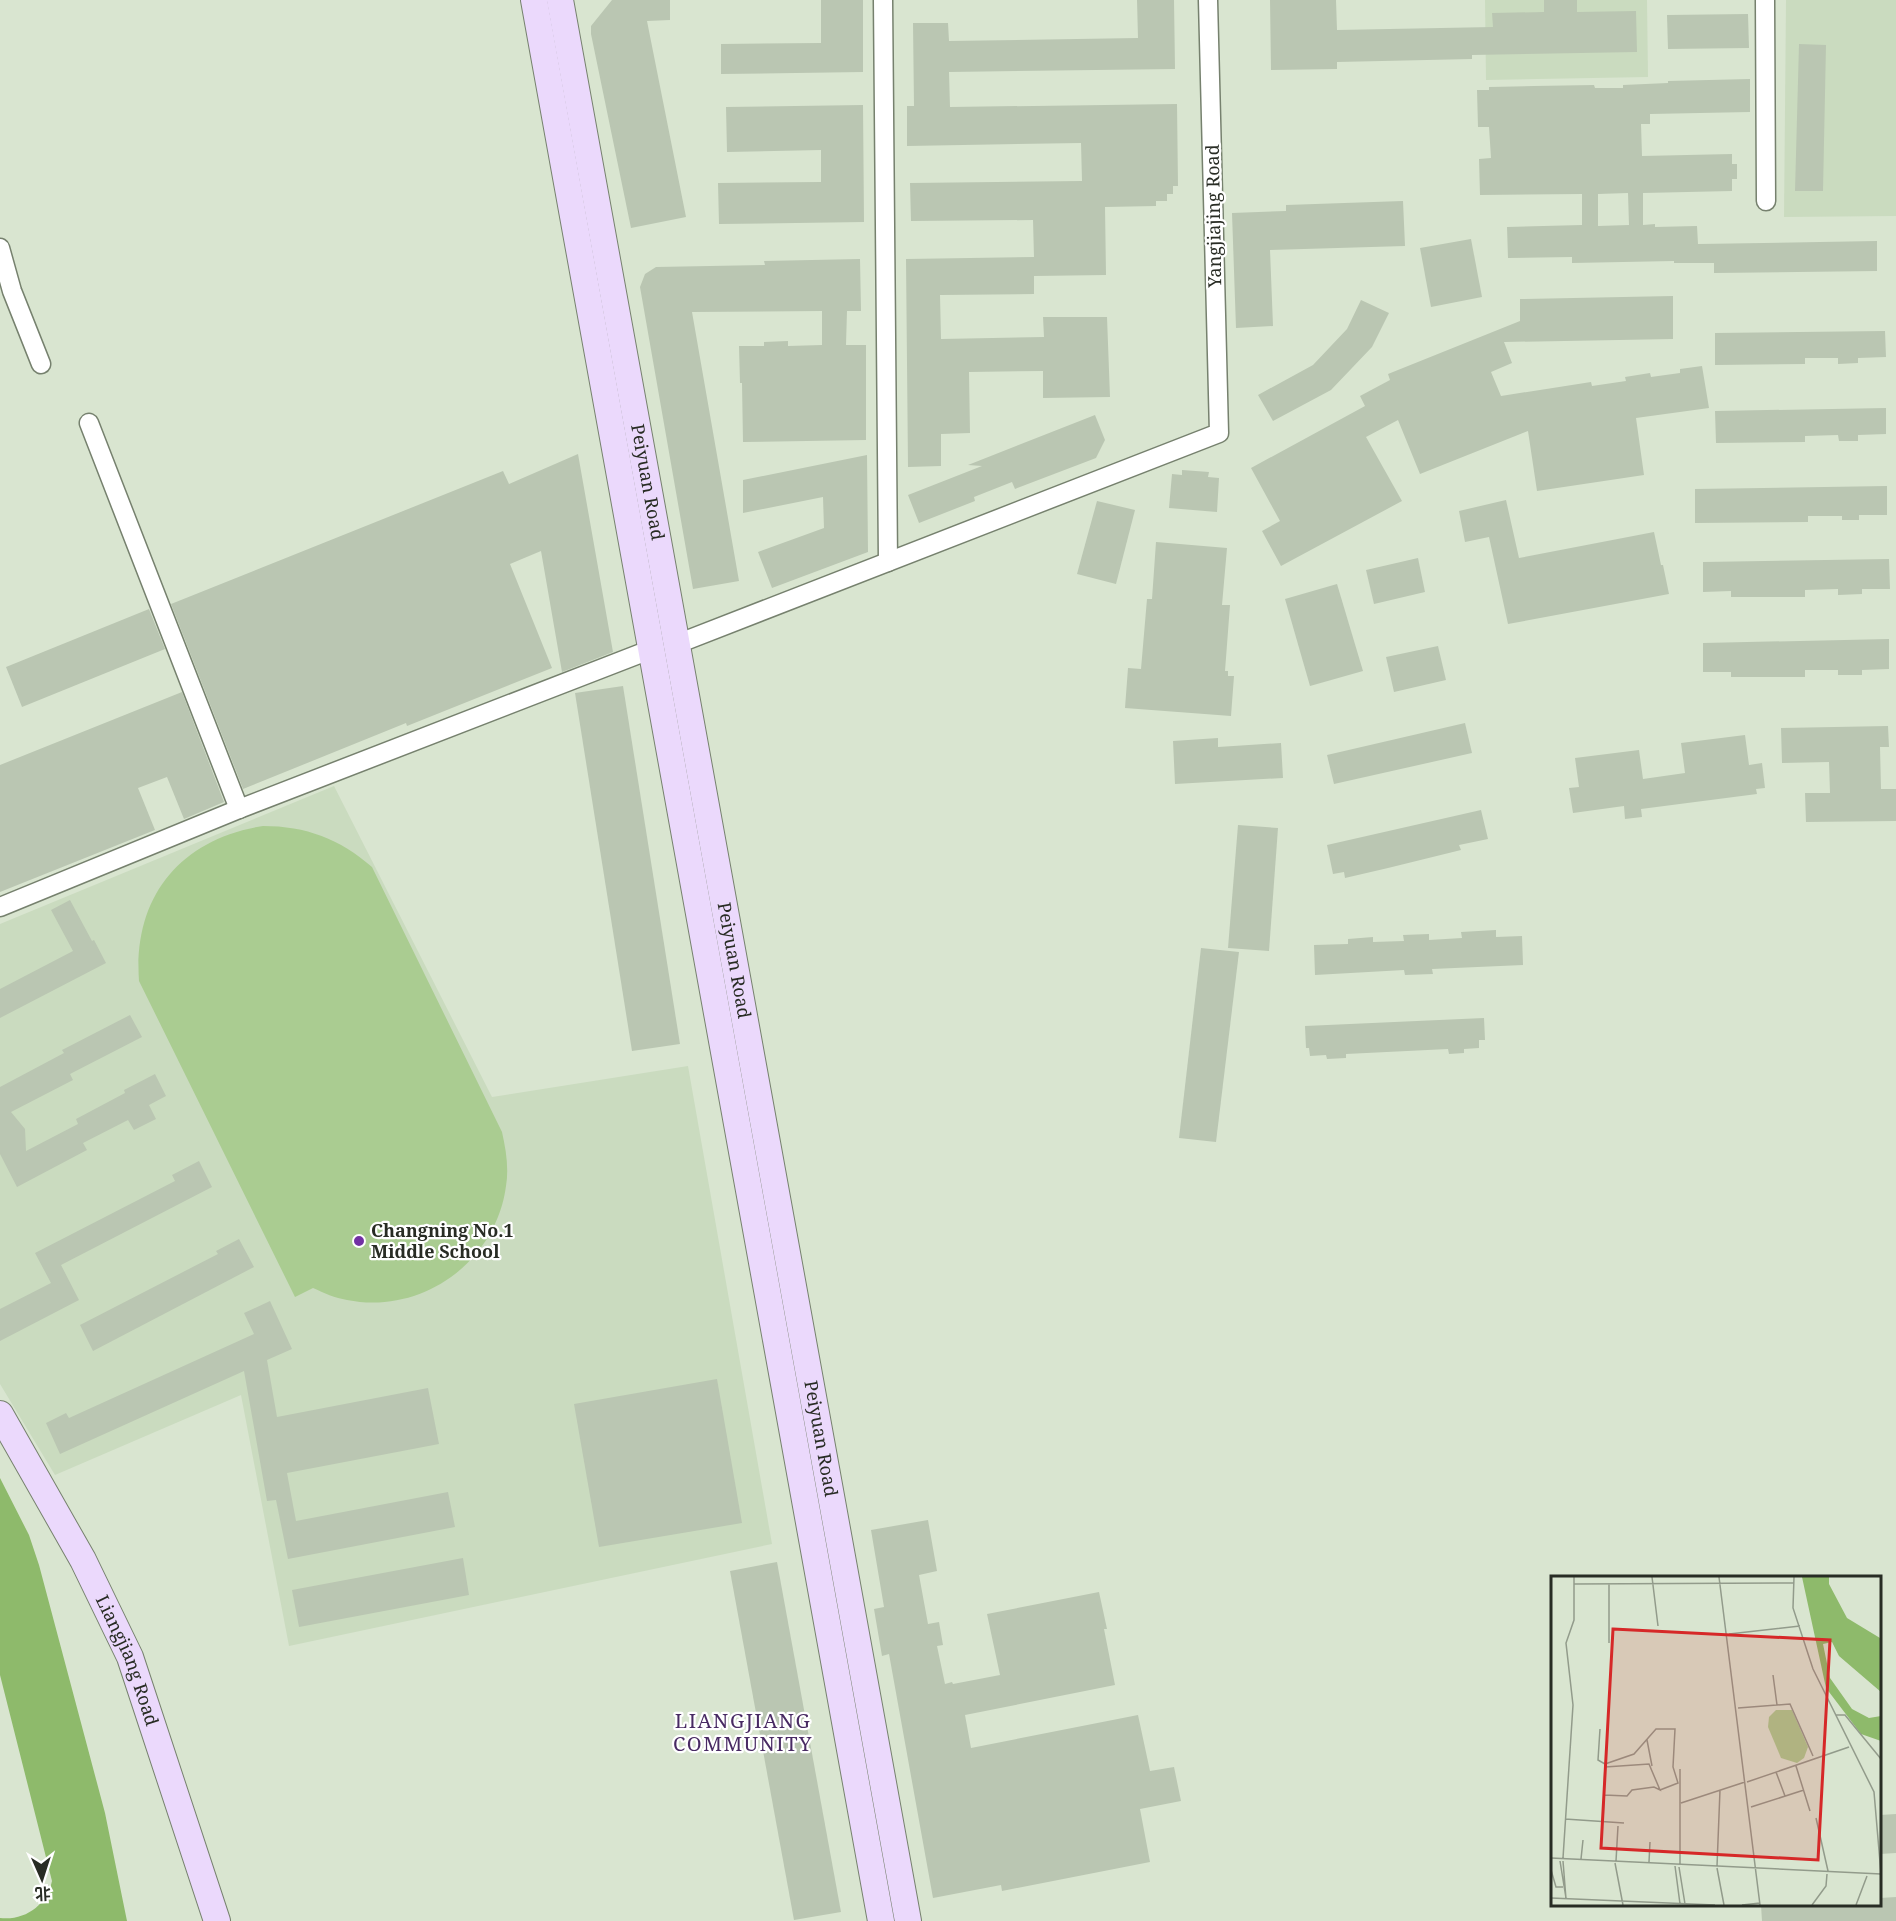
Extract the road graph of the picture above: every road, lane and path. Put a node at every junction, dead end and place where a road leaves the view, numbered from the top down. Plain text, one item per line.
1 (534, 0) edge
2 (560, 0) edge
3 (883, 0) edge
4 (1208, 0) edge
5 (1765, 0) edge
6 (1766, 201) dead end
7 (0, 248) edge
8 (41, 364) dead end
9 (89, 423) dead end
10 (888, 562) junction
11 (678, 644) junction
12 (652, 649) junction
13 (239, 809) junction
14 (0, 907) edge
15 (0, 1414) edge
16 (217, 1921) edge
17 (881, 1921) edge
18 (908, 1921) edge

1 - 12 main road, Peiyuan Road
2 - 11 main road, Peiyuan Road
3 - 10 street
4 - 10 street, Yangjiajing Road
5 - 6 street
7 - 8 street
9 - 13 street
10 - 11 street
11 - 18 main road, Peiyuan Road
12 - 13 street
12 - 17 main road, Peiyuan Road
13 - 14 street
15 - 16 main road, Liangjiang Road

